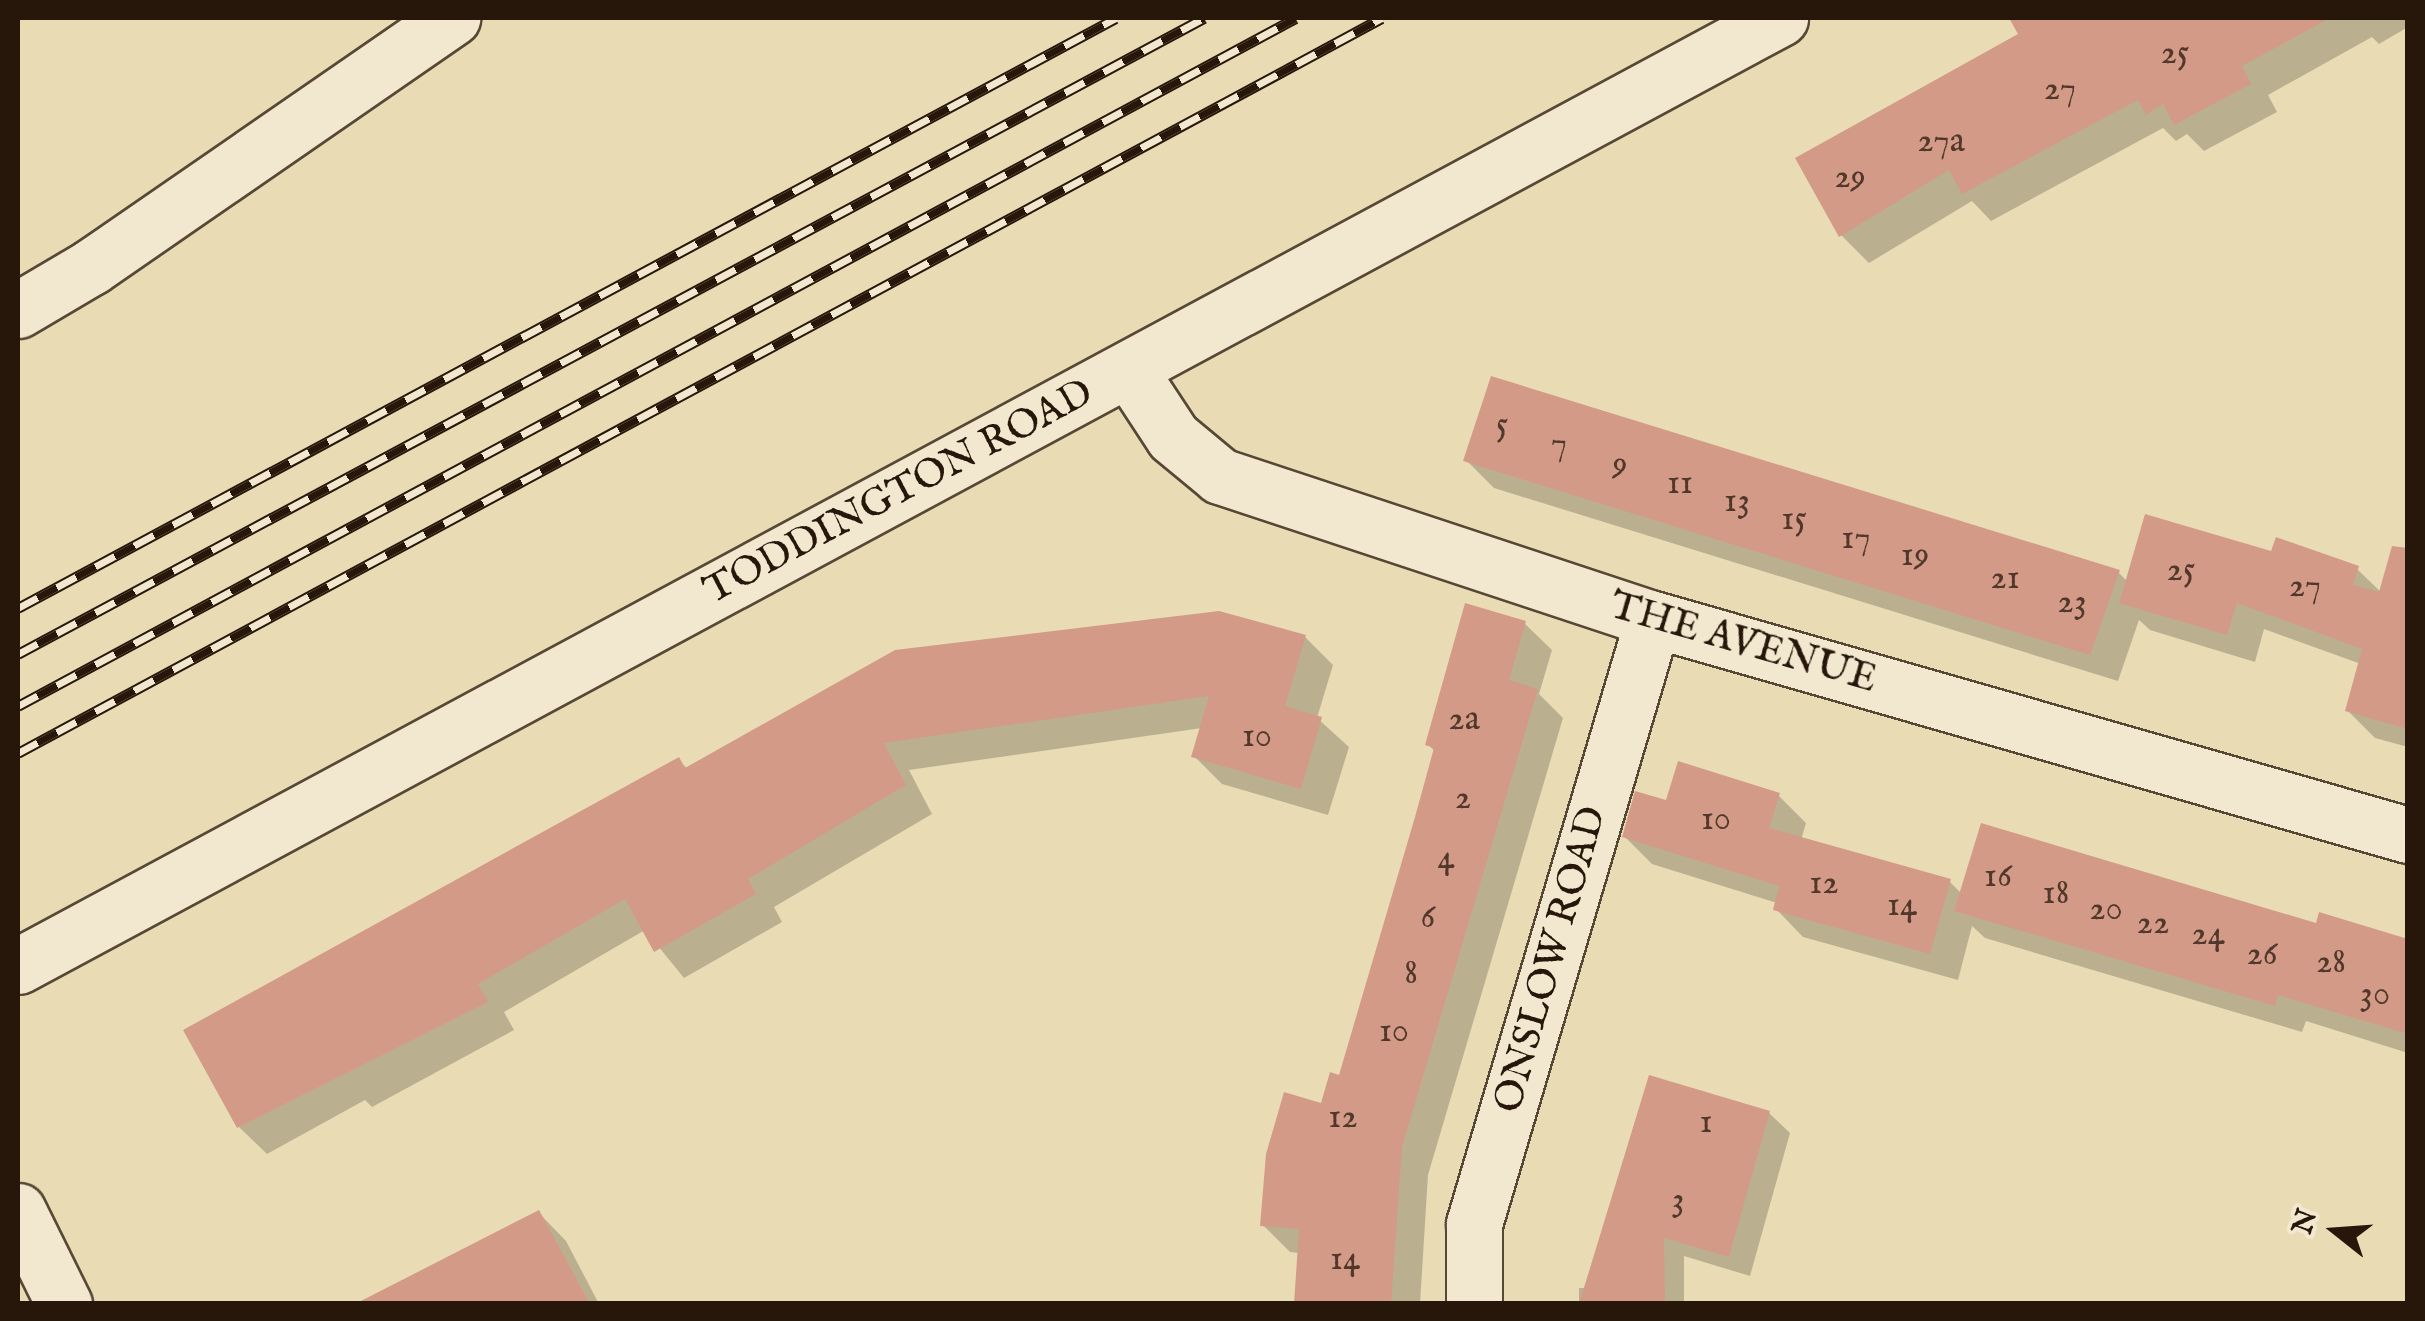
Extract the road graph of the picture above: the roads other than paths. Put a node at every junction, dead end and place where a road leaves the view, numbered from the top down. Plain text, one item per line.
1 (452, 18) edge
2 (1780, 18) edge
3 (18, 310) edge
4 (1129, 370) junction
5 (1653, 619) junction
6 (2408, 834) edge
7 (18, 966) edge
8 (18, 1211) edge
9 (64, 1304) edge
10 (1474, 1304) edge

1 - 3 street
2 - 4 street, TODDINGTON ROAD
4 - 5 street, THE AVENUE
4 - 7 street, TODDINGTON ROAD
5 - 6 street, THE AVENUE
5 - 10 street, ONSLOW ROAD
8 - 9 street

